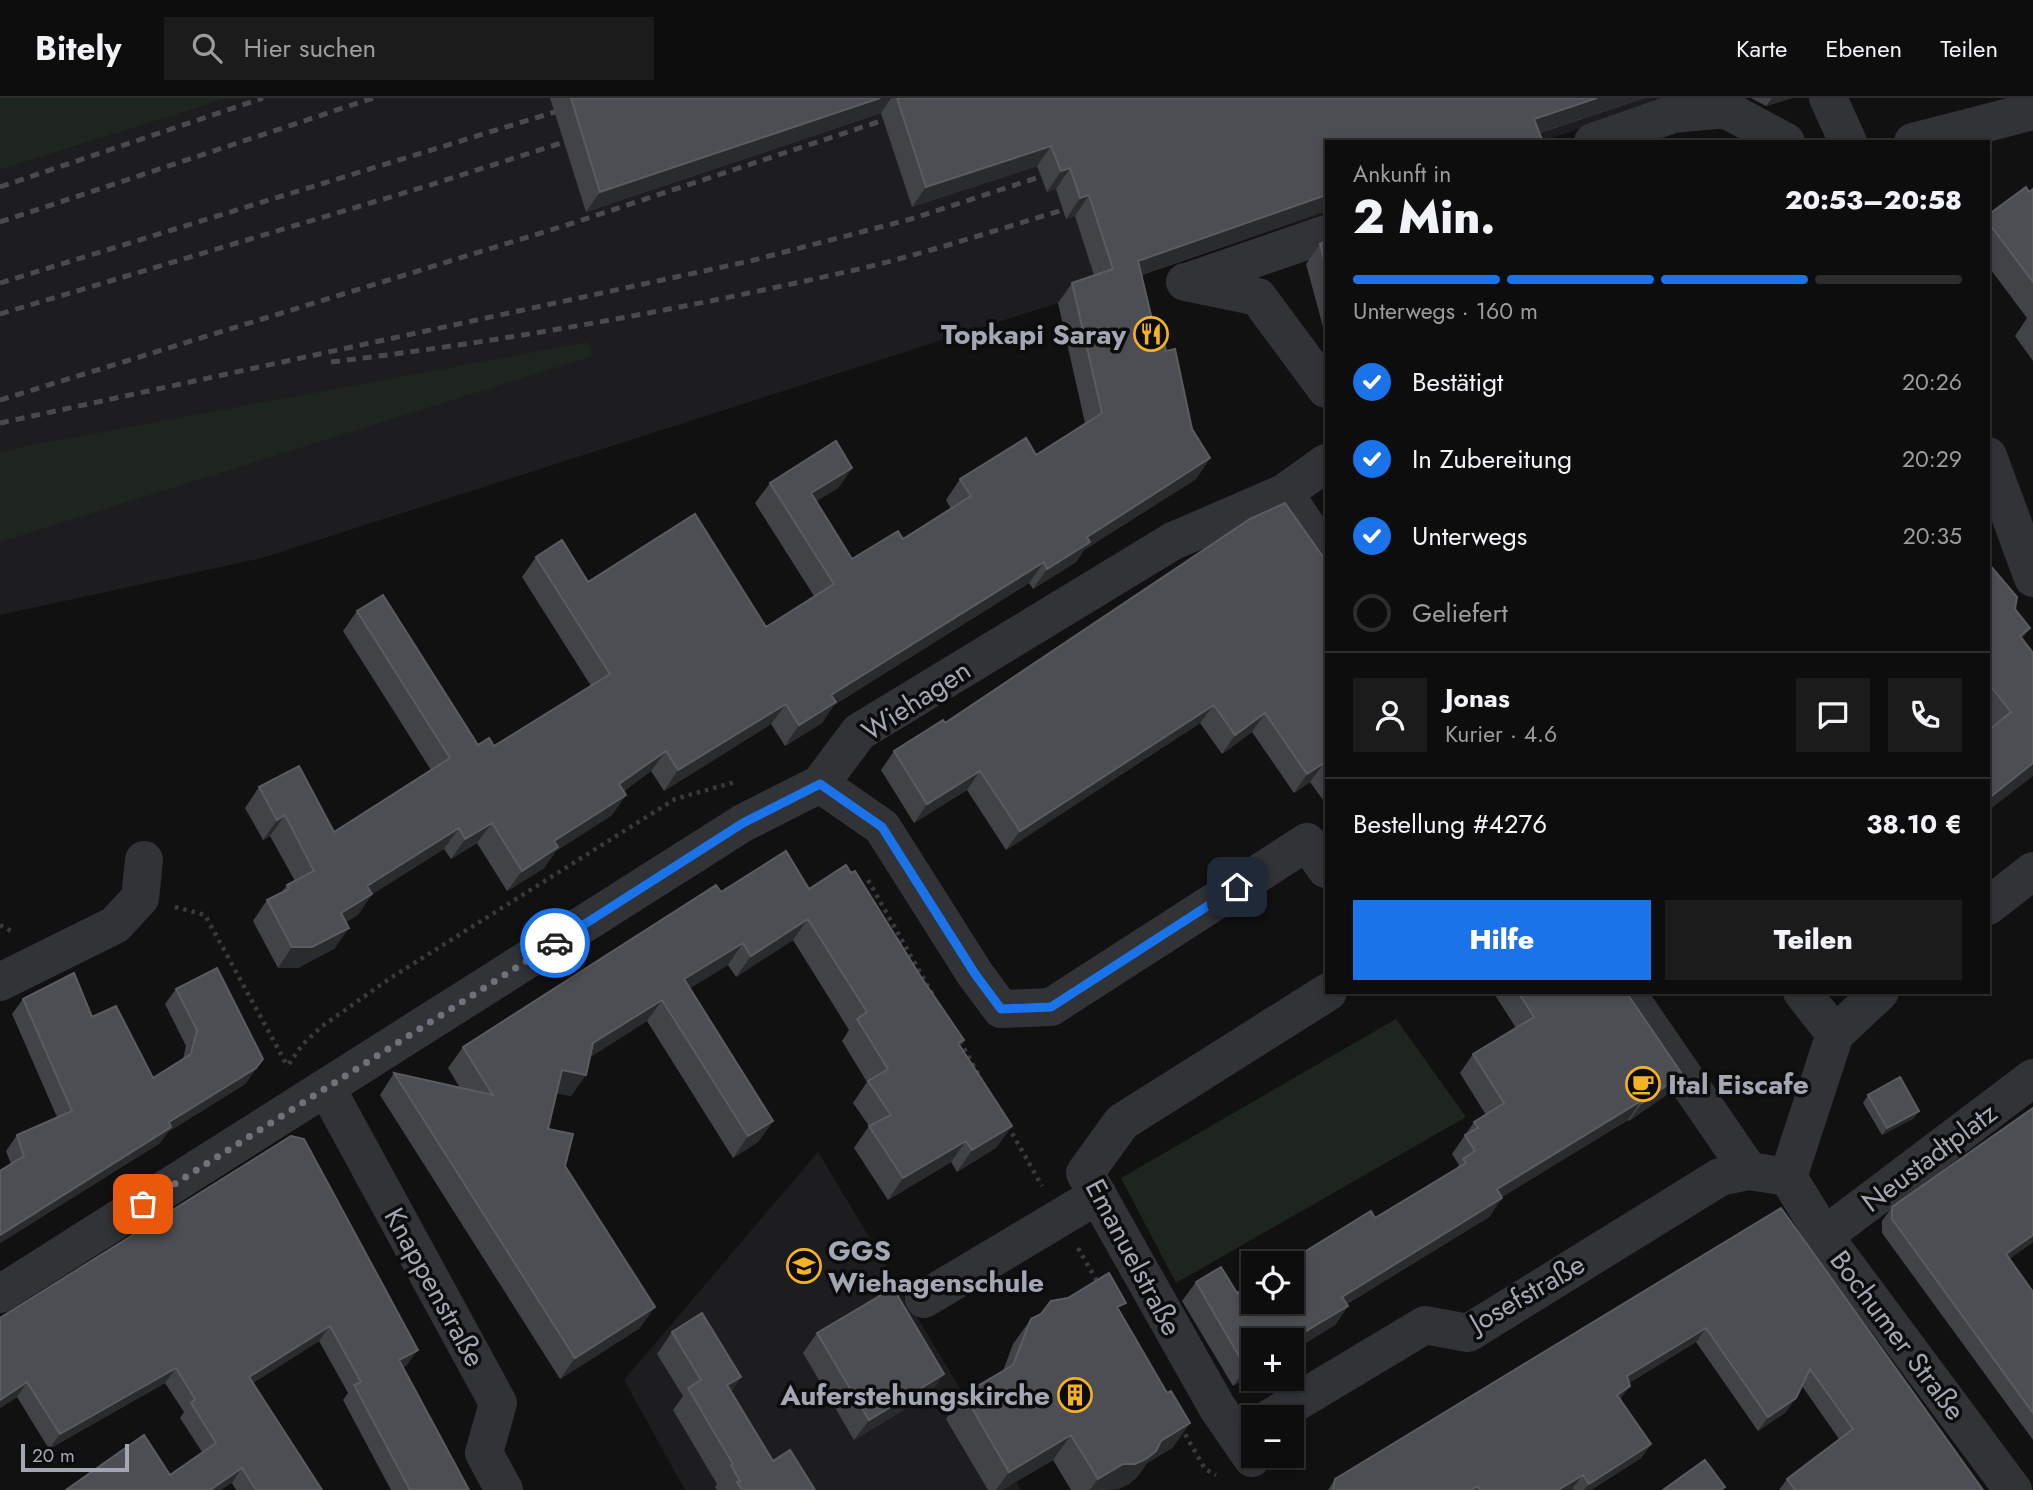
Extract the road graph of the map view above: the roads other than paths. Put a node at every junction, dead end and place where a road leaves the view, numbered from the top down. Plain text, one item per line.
1 (1828, 98) edge
2 (2033, 111) edge
3 (1598, 140) edge
4 (1782, 140) edge
5 (1847, 140) edge
6 (1921, 140) edge
7 (1325, 234) edge
8 (1325, 388) edge
9 (1990, 461) edge
10 (1325, 464) edge
11 (1284, 493) junction
12 (1325, 554) edge
13 (2033, 578) edge
14 (820, 784) junction
15 (144, 860) dead end
16 (1325, 868) edge
17 (2033, 871) edge
18 (1990, 904) edge
19 (0, 982) edge
20 (1325, 994) edge
21 (1627, 994) edge
22 (1804, 994) edge
23 (1878, 994) edge
24 (1835, 1034) junction
25 (2033, 1078) edge
26 (327, 1088) junction
27 (1749, 1171) junction
28 (1788, 1177) junction
29 (1098, 1195) junction
30 (1824, 1236) junction
31 (0, 1294) edge
32 (924, 1299) dead end
33 (1292, 1405) edge
34 (1247, 1471) edge
35 (503, 1490) edge
36 (2013, 1490) edge

1 - 5 street
2 - 6 street
3 - 4 street
7 - 8 street
9 - 13 street
10 - 11 street
11 - 12 street
11 - 14 street, Wiehagen
14 - 16 street
14 - 26 street, Wiehagen
15 - 19 street
17 - 18 street
20 - 29 street, Emanuelstraße
21 - 27 street
22 - 24 street
23 - 24 street
24 - 28 street
25 - 30 street, Neustadtplatz
26 - 31 street, Wiehagen
26 - 35 street, Knappenstraße
27 - 28 street, Josefstraße
27 - 33 street, Josefstraße
28 - 30 street, Bochumer Straße
29 - 32 street
29 - 34 street, Emanuelstraße
30 - 36 street, Bochumer Straße

